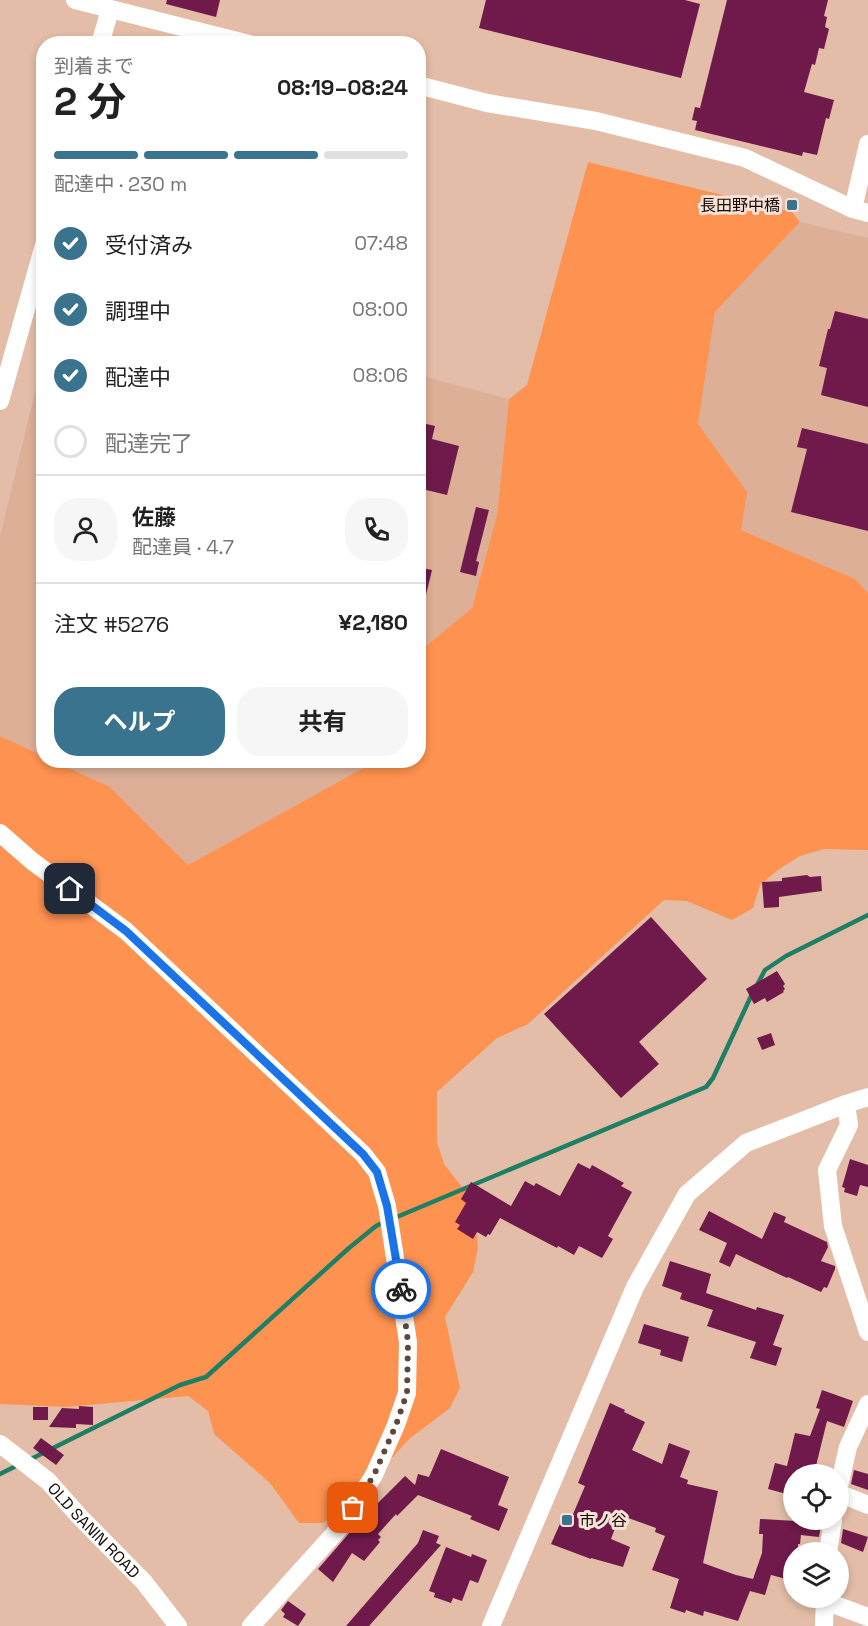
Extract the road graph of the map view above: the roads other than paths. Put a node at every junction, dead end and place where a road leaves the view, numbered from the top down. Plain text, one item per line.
1 (75, 0) edge
2 (110, 10) junction
3 (102, 36) edge
4 (218, 36) edge
5 (426, 87) edge
6 (868, 144) edge
7 (860, 211) edge
8 (36, 273) edge
9 (0, 401) edge
10 (0, 833) edge
11 (868, 1097) edge
12 (846, 1104) junction
13 (868, 1332) edge
14 (868, 1404) edge
15 (0, 1444) edge
16 (844, 1464) edge
17 (849, 1497) edge
18 (868, 1505) edge
19 (825, 1608) edge
20 (846, 1608) edge
21 (868, 1617) edge
22 (178, 1626) edge
23 (251, 1626) edge
24 (491, 1626) edge
25 (824, 1626) edge

1 - 2 street
2 - 3 street
2 - 4 street
5 - 7 street
6 - 7 street
8 - 9 street
10 - 23 street
11 - 12 street
12 - 13 street
12 - 24 street
14 - 16 street
15 - 22 street, OLD SANIN ROAD
17 - 18 street
19 - 25 street
20 - 21 street

